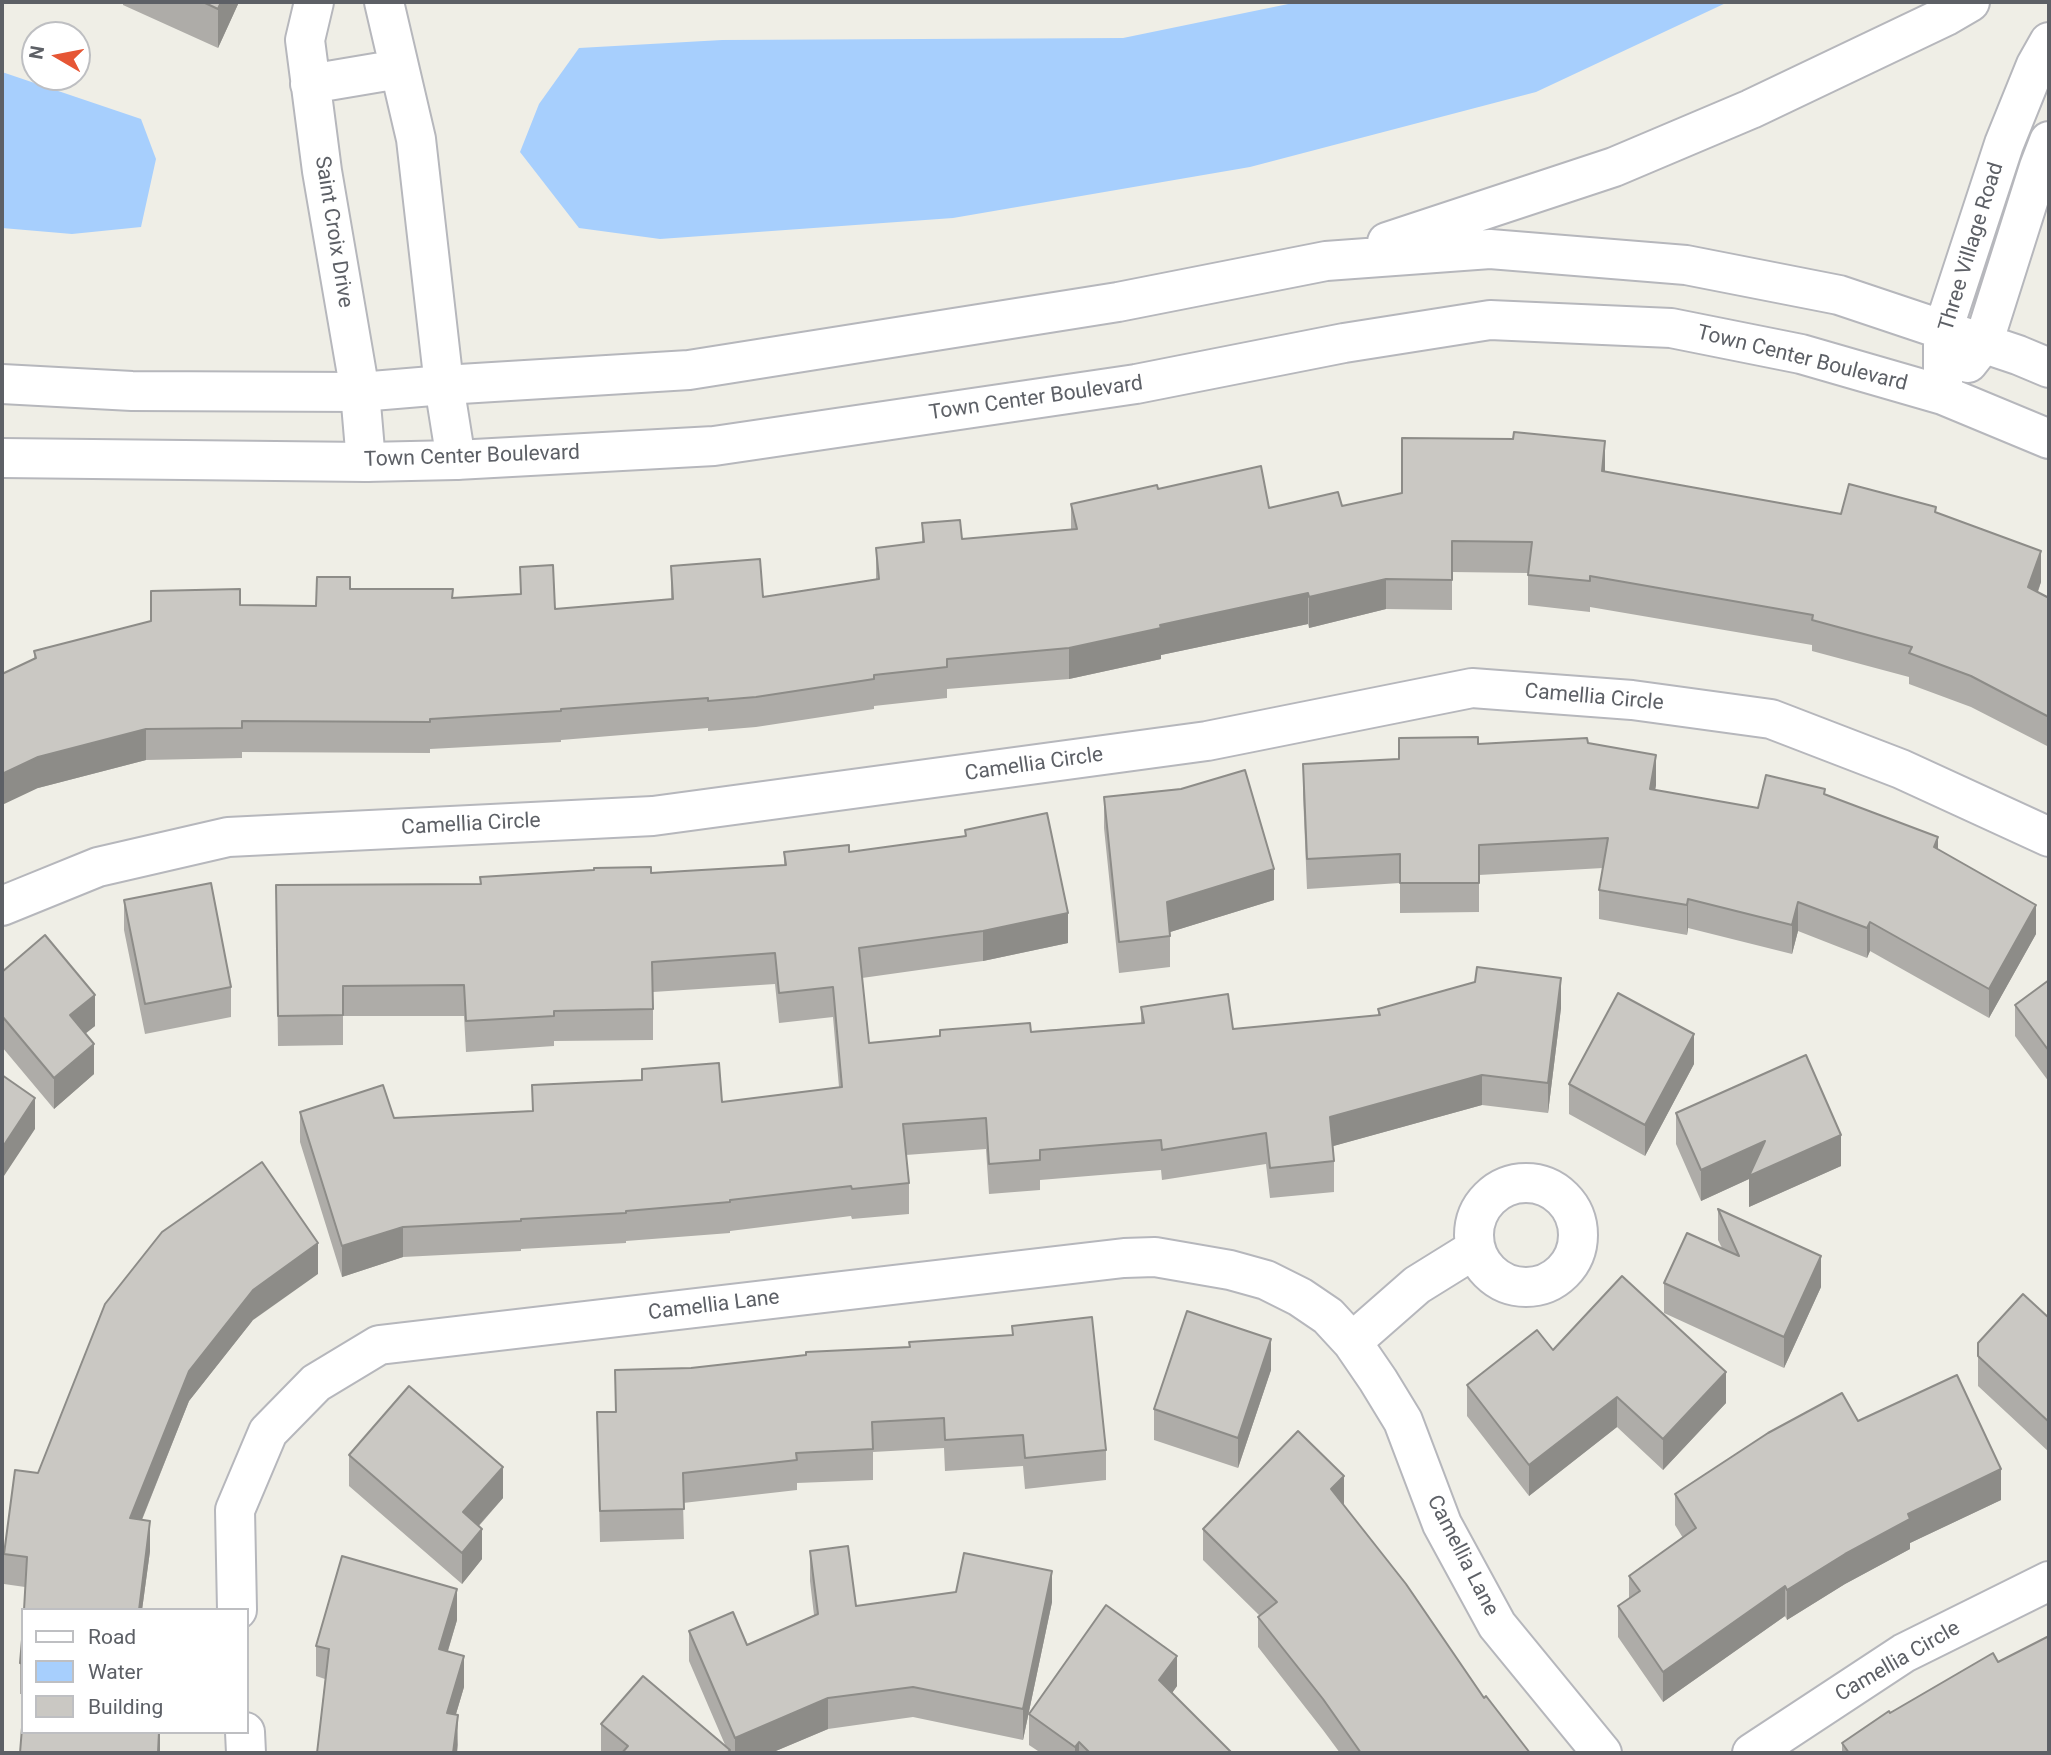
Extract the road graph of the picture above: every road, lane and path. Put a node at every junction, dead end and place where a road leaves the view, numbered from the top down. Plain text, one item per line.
1 (314, 2) edge
2 (384, 2) edge
3 (1970, 2) edge
4 (2049, 42) edge
5 (399, 69) junction
6 (310, 85) junction
7 (2049, 141) edge
8 (1326, 261) junction
9 (1943, 330) junction
10 (1983, 344) junction
11 (2049, 368) edge
12 (2, 384) edge
13 (444, 385) junction
14 (360, 392) junction
15 (1942, 394) junction
16 (2049, 439) edge
17 (2, 458) edge
18 (456, 460) junction
19 (366, 462) junction
20 (2049, 836) edge
21 (2, 905) edge
22 (1475, 1249) dead end
23 (1352, 1342) junction
24 (2049, 1581) edge
25 (237, 1608) edge
26 (245, 1734) edge
27 (246, 1753) edge
28 (1602, 1753) edge
29 (1752, 1753) edge

1 - 6 street, Saint Croix Drive
2 - 5 street
3 - 8 street
4 - 9 street, Three Village Road
5 - 6 street
5 - 13 street
6 - 14 street, Saint Croix Drive
7 - 10 street, Three Village Road
8 - 9 street
8 - 13 street
9 - 10 street
9 - 15 street, Three Village Road
10 - 11 street
10 - 15 street, Three Village Road
12 - 14 street
13 - 14 street
13 - 18 street
14 - 19 street, Saint Croix Drive
15 - 16 street, Town Center Boulevard
15 - 18 street, Town Center Boulevard
17 - 19 street, Town Center Boulevard
18 - 19 street, Town Center Boulevard
20 - 21 street, Camellia Circle
22 - 23 street
23 - 25 street, Camellia Lane
23 - 28 street, Camellia Lane
24 - 29 street, Camellia Circle
26 - 27 street

